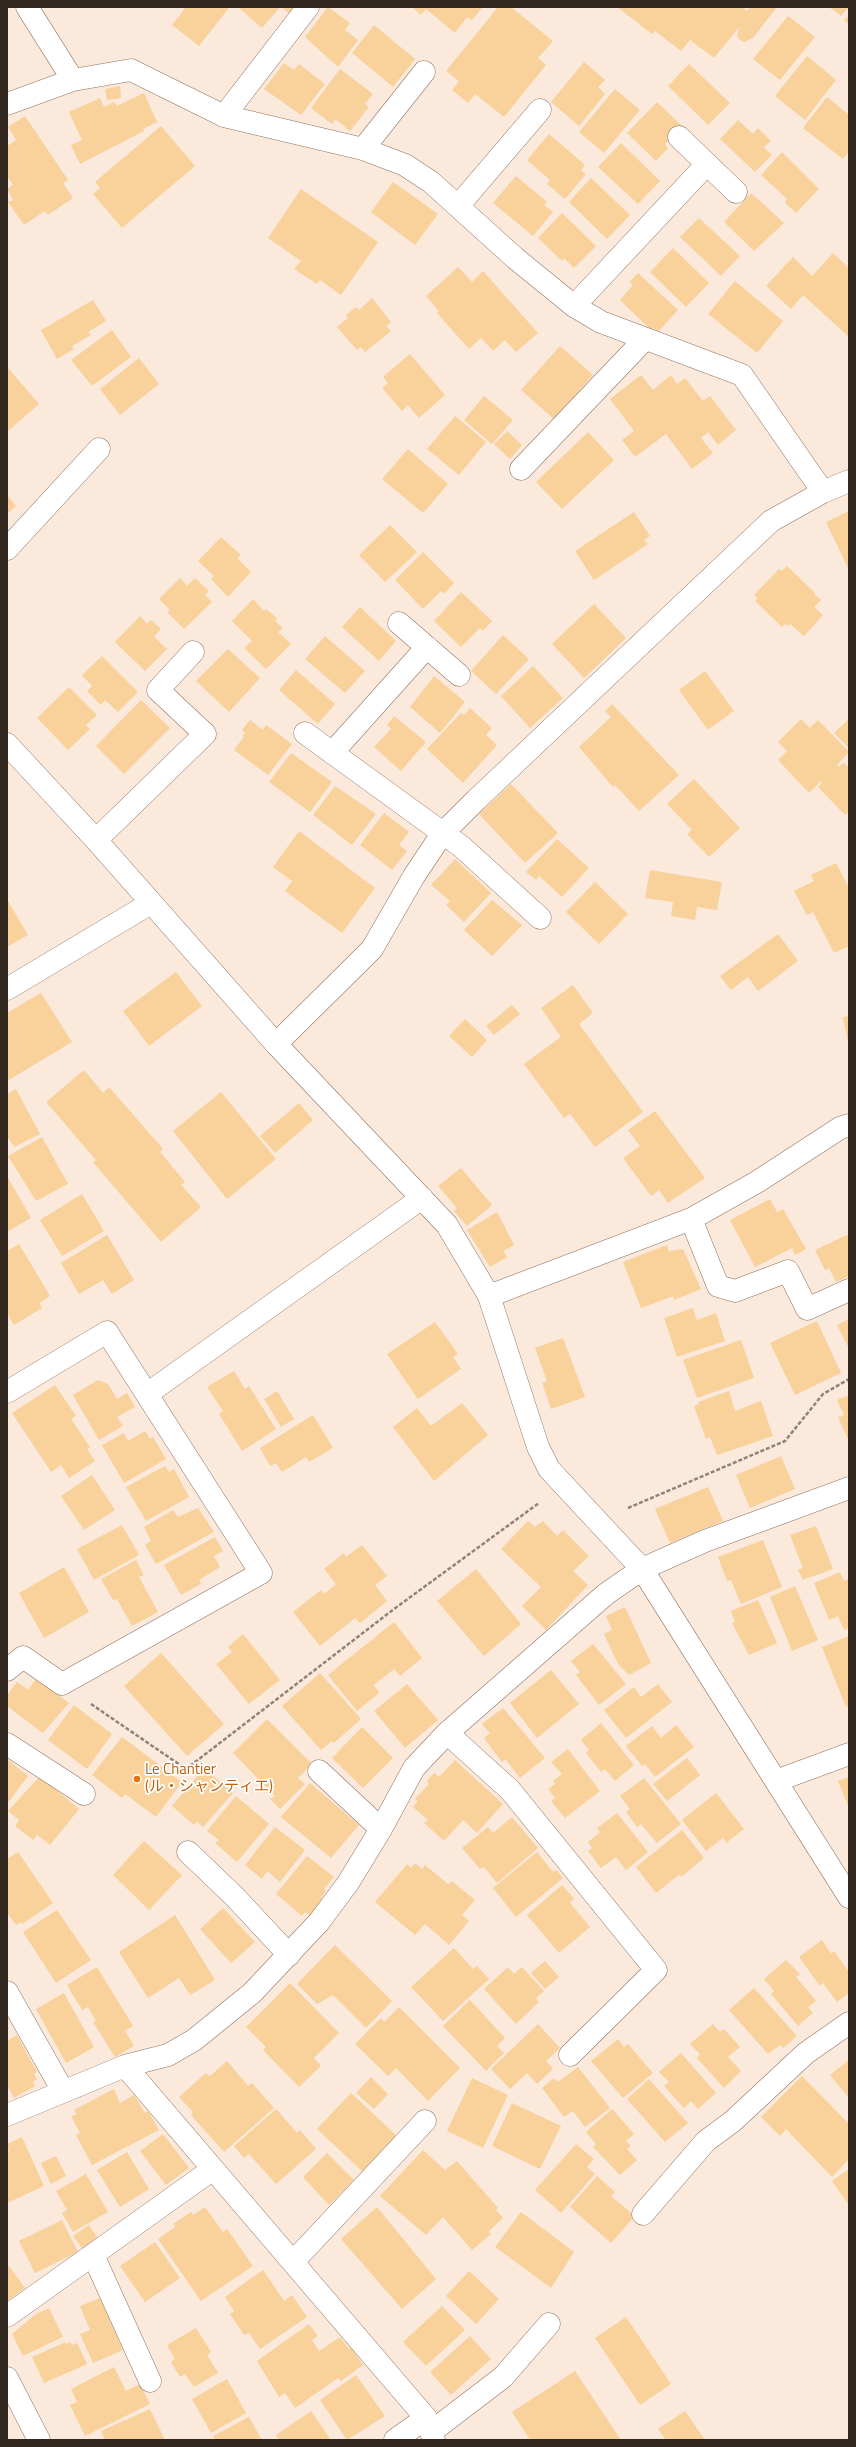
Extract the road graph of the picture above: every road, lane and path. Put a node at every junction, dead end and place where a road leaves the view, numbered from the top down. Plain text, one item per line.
1 (27, 7) edge
2 (308, 7) edge
3 (424, 72) dead end
4 (73, 80) junction
5 (7, 104) edge
6 (540, 110) dead end
7 (224, 116) junction
8 (679, 137) dead end
9 (363, 149) junction
10 (707, 164) junction
11 (736, 192) dead end
12 (458, 206) junction
13 (574, 306) junction
14 (645, 339) junction
15 (99, 449) dead end
16 (521, 469) dead end
17 (849, 481) edge
18 (823, 492) junction
19 (7, 549) edge
20 (399, 623) dead end
21 (426, 647) junction
22 (193, 652) dead end
23 (459, 675) dead end
24 (305, 733) dead end
25 (7, 744) edge
26 (332, 753) junction
27 (442, 834) junction
28 (96, 840) junction
29 (151, 903) junction
30 (540, 918) dead end
31 (7, 989) edge
32 (276, 1044) junction
33 (849, 1125) edge
34 (422, 1198) junction
35 (690, 1219) junction
36 (849, 1290) edge
37 (489, 1296) junction
38 (849, 1379) edge
39 (7, 1392) edge
40 (147, 1394) junction
41 (562, 1486) junction
42 (849, 1488) edge
43 (596, 1521) junction
44 (642, 1569) junction
45 (7, 1670) edge
46 (62, 1684) junction
47 (447, 1733) junction
48 (7, 1744) edge
49 (849, 1754) edge
50 (319, 1771) dead end
51 (776, 1780) junction
52 (84, 1794) dead end
53 (381, 1829) junction
54 (188, 1852) dead end
55 (849, 1897) edge
56 (289, 1955) junction
57 (7, 1992) edge
58 (849, 2023) edge
59 (570, 2055) dead end
60 (126, 2066) junction
61 (63, 2091) junction
62 (7, 2115) edge
63 (425, 2121) dead end
64 (213, 2169) junction
65 (643, 2214) dead end
66 (93, 2255) junction
67 (293, 2262) junction
68 (7, 2316) edge
69 (549, 2324) dead end
70 (7, 2378) edge
71 (150, 2381) dead end
72 (430, 2430) edge
73 (39, 2440) edge
74 (395, 2440) edge

1 - 4 street
2 - 7 street
3 - 9 street
4 - 5 street
4 - 7 street
6 - 12 street
7 - 9 street
8 - 10 street
9 - 12 street
10 - 11 street
10 - 13 street
12 - 13 street
13 - 14 street
14 - 16 street
14 - 18 street
15 - 19 street
17 - 18 street
18 - 27 street
20 - 21 street
21 - 23 street
21 - 26 street
22 - 28 street
24 - 26 street
25 - 28 street
26 - 27 street
27 - 30 street
27 - 32 street
28 - 29 street
29 - 31 street
29 - 32 street
32 - 34 street
33 - 35 street
34 - 37 street
34 - 40 street
35 - 36 street
35 - 37 street
37 - 41 street
38 - 43 path
39 - 40 street
40 - 46 street
41 - 43 street
41 - 46 path
42 - 44 street
43 - 44 street
44 - 47 street
44 - 51 street
45 - 46 street
47 - 53 street
47 - 59 street
48 - 52 street
49 - 51 street
50 - 53 street
51 - 55 street
53 - 56 street
54 - 56 street
56 - 60 street
57 - 61 street
58 - 65 street
60 - 61 street
60 - 64 street
61 - 62 street
63 - 67 street
64 - 66 street
64 - 67 street
66 - 68 street
66 - 71 street
67 - 72 street
69 - 72 street
70 - 73 street
72 - 74 street

